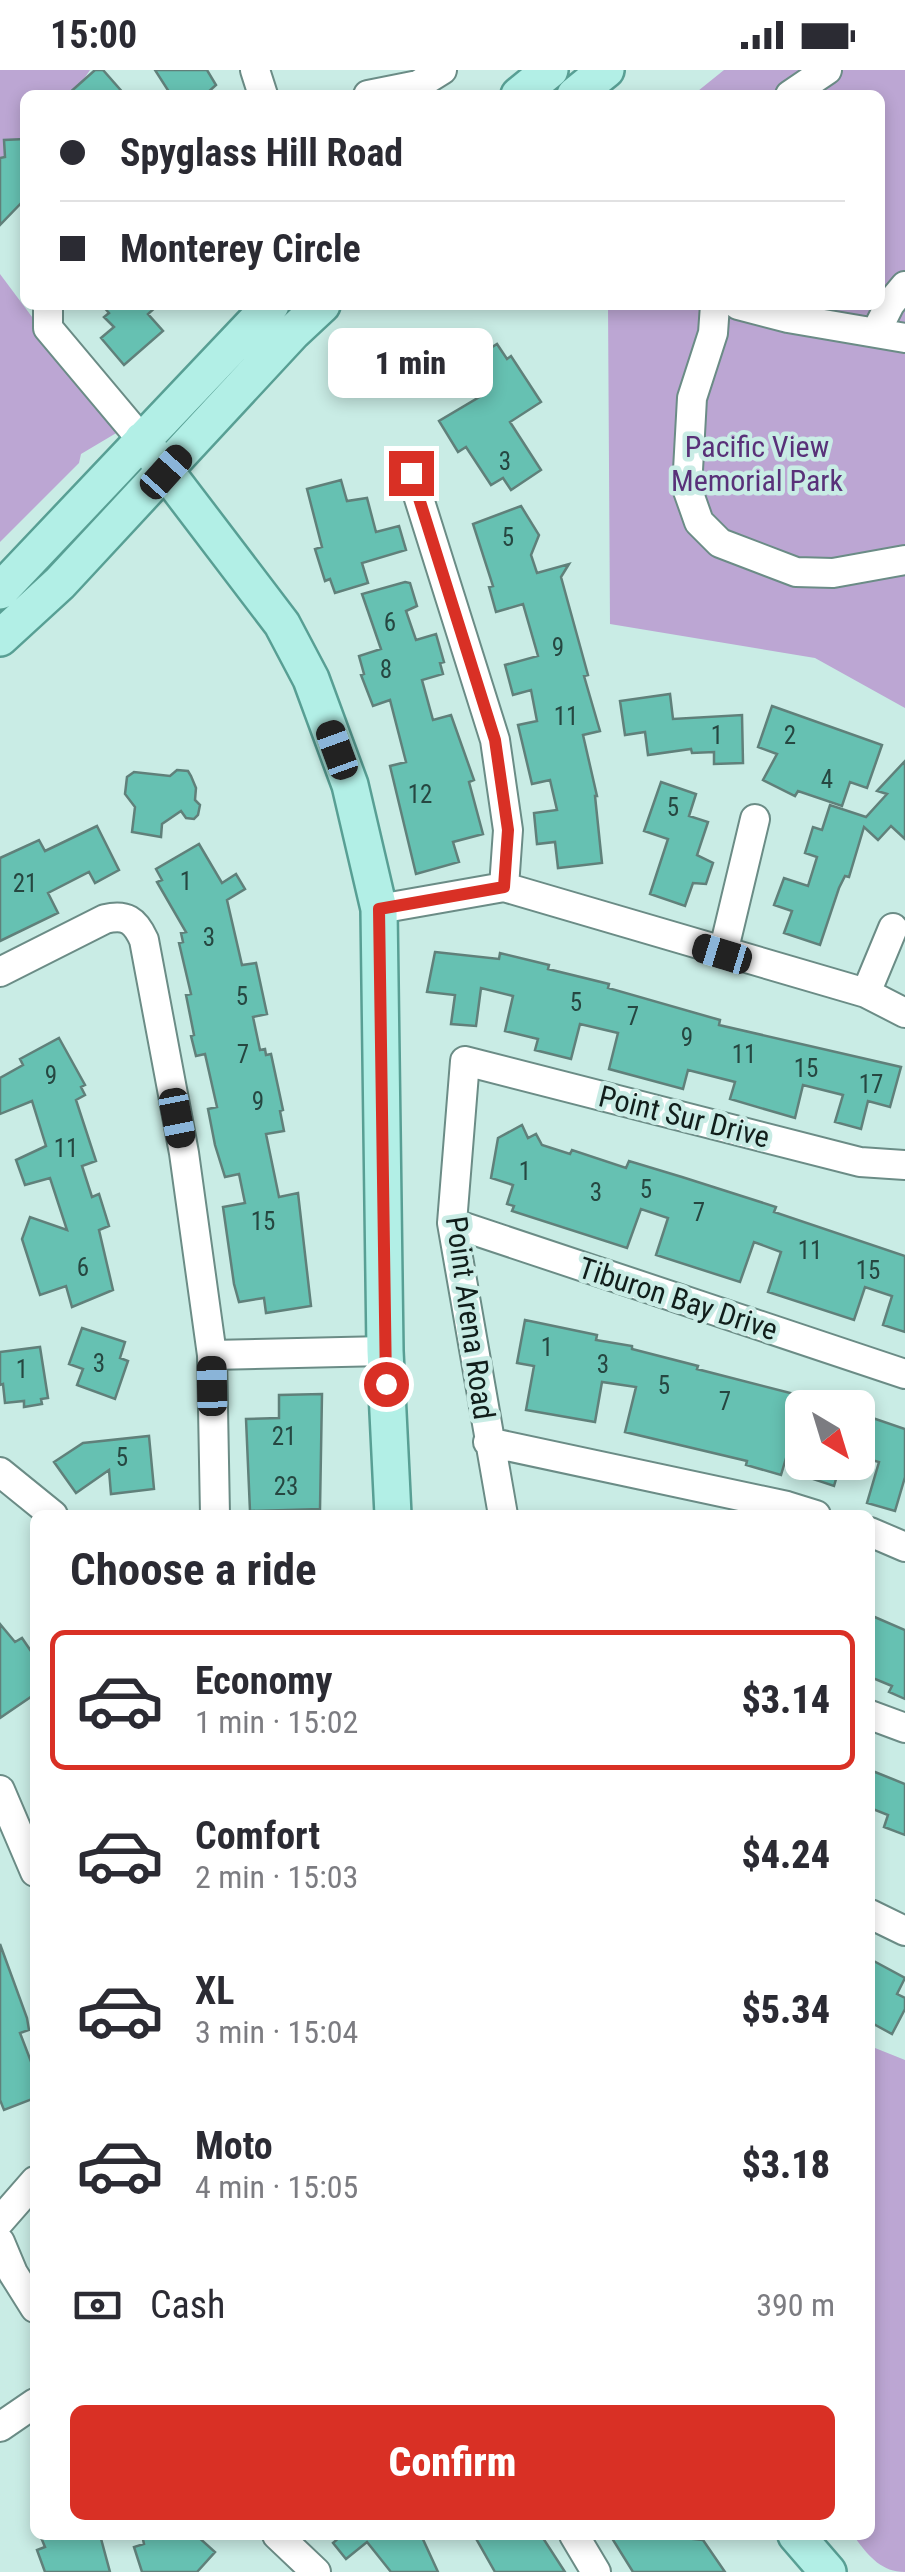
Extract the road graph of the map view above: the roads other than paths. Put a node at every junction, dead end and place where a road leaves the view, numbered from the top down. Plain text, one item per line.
1 (442, 70) edge
2 (550, 70) edge
3 (606, 70) edge
4 (827, 70) edge
5 (393, 90) edge
6 (525, 90) edge
7 (581, 90) edge
8 (797, 90) edge
9 (905, 286) edge
10 (48, 310) edge
11 (266, 310) edge
12 (317, 310) edge
13 (714, 310) edge
14 (757, 310) edge
15 (876, 332) junction
16 (905, 338) edge
17 (142, 440) junction
18 (166, 472) junction
19 (411, 473) dead end
20 (905, 560) edge
21 (0, 591) edge
22 (0, 638) edge
23 (755, 819) dead end
24 (504, 887) junction
25 (379, 909) junction
26 (893, 928) dead end
27 (722, 954) junction
28 (0, 972) edge
29 (866, 993) junction
30 (905, 1012) edge
31 (464, 1061) joint
32 (905, 1165) edge
33 (452, 1224) junction
34 (385, 1351) junction
35 (212, 1355) junction
36 (905, 1374) edge
37 (488, 1442) junction
38 (0, 1472) edge
39 (47, 1510) edge
40 (214, 1510) edge
41 (392, 1510) edge
42 (502, 1510) edge
43 (800, 1510) edge
44 (875, 1534) edge
45 (905, 1547) edge
46 (875, 1718) edge
47 (905, 1728) edge
48 (0, 1790) edge
49 (30, 1860) edge
50 (875, 1916) edge
51 (905, 1931) edge
52 (30, 2187) edge
53 (0, 2221) edge
54 (0, 2242) edge
55 (30, 2299) edge
56 (30, 2406) edge
57 (0, 2427) edge
58 (283, 2540) edge
59 (577, 2540) edge
60 (800, 2540) edge
61 (316, 2572) edge
62 (596, 2572) edge
63 (828, 2572) edge

1 - 5 street
2 - 6 main road
3 - 7 main road
4 - 8 street
9 - 15 street
10 - 17 street
11 - 17 main road
12 - 18 main road
13 - 20 street
14 - 15 street
15 - 16 street
17 - 18 main road
17 - 21 main road
18 - 22 main road
18 - 25 main road
19 - 24 street
23 - 27 street
24 - 25 street
24 - 27 street
25 - 34 main road
26 - 29 street
27 - 29 street
28 - 35 street
29 - 30 street
31 - 32 street, Point Sur Drive
31 - 33 street, Point Arena Road
33 - 36 street, Tiburon Bay Drive
33 - 37 street, Point Arena Road
34 - 35 street
34 - 41 main road
35 - 40 street
37 - 42 street, Point Arena Road
37 - 43 street
38 - 39 street
44 - 45 street
46 - 47 street
48 - 49 street
50 - 51 street
52 - 53 street
54 - 55 street
56 - 57 street
58 - 61 street
59 - 62 street
60 - 63 main road

